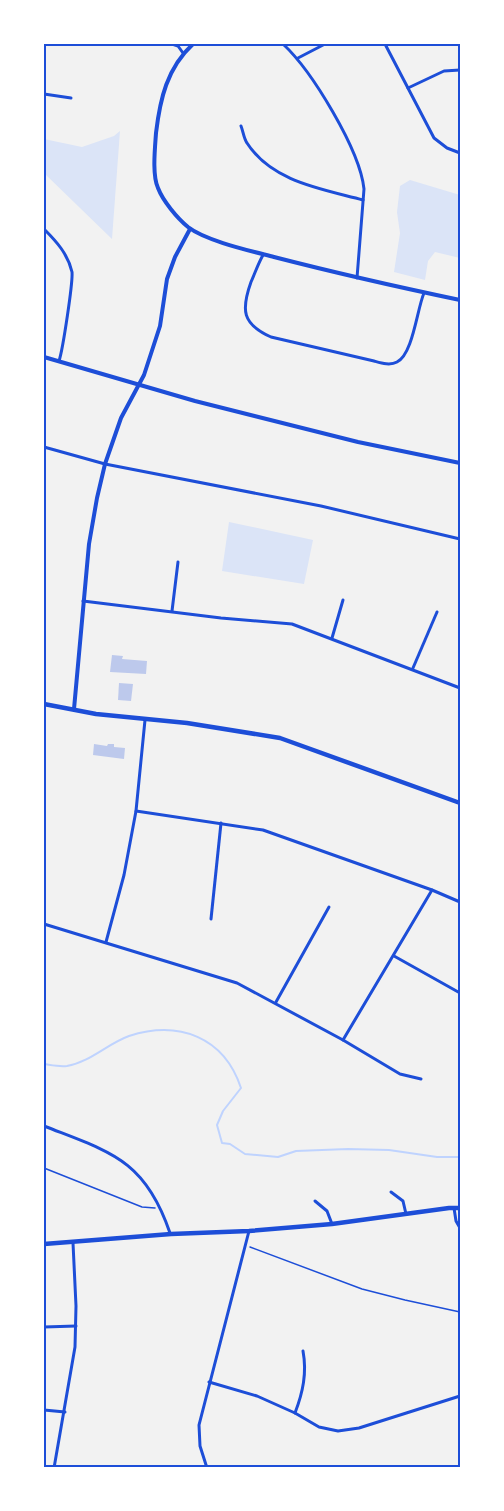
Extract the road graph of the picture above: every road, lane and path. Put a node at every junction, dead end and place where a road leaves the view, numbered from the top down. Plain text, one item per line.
1 (172, 44) edge
2 (193, 44) edge
3 (283, 44) edge
4 (325, 44) edge
5 (385, 44) edge
6 (183, 53) junction
7 (298, 58) junction
8 (460, 70) edge
9 (408, 88) junction
10 (44, 94) edge
11 (71, 98) dead end
12 (241, 126) dead end
13 (460, 153) edge
14 (363, 200) junction
15 (44, 229) edge
16 (190, 229) junction
17 (263, 255) junction
18 (357, 278) junction
19 (424, 293) junction
20 (460, 300) edge
21 (44, 357) edge
22 (59, 361) junction
23 (138, 383) junction
24 (44, 447) edge
25 (460, 463) edge
26 (105, 464) junction
27 (460, 539) edge
28 (178, 562) dead end
29 (343, 600) dead end
30 (83, 602) junction
31 (172, 611) junction
32 (437, 612) dead end
33 (332, 638) junction
34 (413, 668) junction
35 (460, 688) edge
36 (44, 704) edge
37 (74, 709) junction
38 (145, 719) junction
39 (460, 803) edge
40 (136, 811) junction
41 (220, 823) junction
42 (432, 890) junction
43 (460, 902) edge
44 (329, 907) dead end
45 (211, 919) dead end
46 (44, 924) edge
47 (106, 942) junction
48 (394, 956) junction
49 (460, 993) edge
50 (276, 1003) junction
51 (343, 1040) junction
52 (421, 1079) dead end
53 (44, 1126) edge
54 (44, 1168) edge
55 (391, 1192) dead end
56 (315, 1201) dead end
57 (456, 1207) edge
58 (162, 1209) junction
59 (406, 1214) junction
60 (332, 1224) junction
61 (460, 1228) edge
62 (249, 1231) junction
63 (171, 1234) junction
64 (73, 1243) junction
65 (44, 1244) edge
66 (244, 1245) junction
67 (460, 1312) edge
68 (44, 1326) edge
69 (76, 1326) junction
70 (303, 1351) dead end
71 (209, 1382) junction
72 (460, 1396) edge
73 (44, 1410) edge
74 (65, 1412) junction
75 (295, 1413) junction
76 (54, 1467) edge
77 (207, 1467) edge

1 - 6 street
2 - 6 street
3 - 7 street
4 - 7 street
5 - 9 street
6 - 16 street
7 - 14 street
8 - 9 street
9 - 13 street
10 - 11 street
12 - 14 street
14 - 18 street
15 - 22 street
16 - 17 street
16 - 23 street
17 - 18 street
17 - 19 street
18 - 19 street
19 - 20 street
21 - 22 street
22 - 23 street
23 - 25 street
23 - 26 street
24 - 26 street
26 - 27 street
26 - 30 street
28 - 31 street
29 - 33 street
30 - 31 street
30 - 37 street
31 - 33 street
32 - 34 street
33 - 34 street
34 - 35 street
36 - 37 main road
37 - 38 main road
38 - 39 main road
38 - 40 street
40 - 41 street
40 - 47 street
41 - 42 street
41 - 45 street
42 - 43 street
42 - 48 street
44 - 50 street
46 - 47 street
47 - 50 street
48 - 49 street
48 - 51 street
50 - 51 street
51 - 52 street
53 - 58 street
54 - 58 path
55 - 59 street
56 - 60 street
57 - 59 main road
57 - 61 street
58 - 63 street
59 - 60 main road
60 - 62 main road
62 - 63 main road
62 - 66 street
63 - 64 main road
64 - 65 main road
64 - 69 street
66 - 67 path
66 - 71 street
68 - 69 street
69 - 74 street
70 - 75 street
71 - 75 street
71 - 77 street
72 - 75 street
73 - 74 street
74 - 76 street

